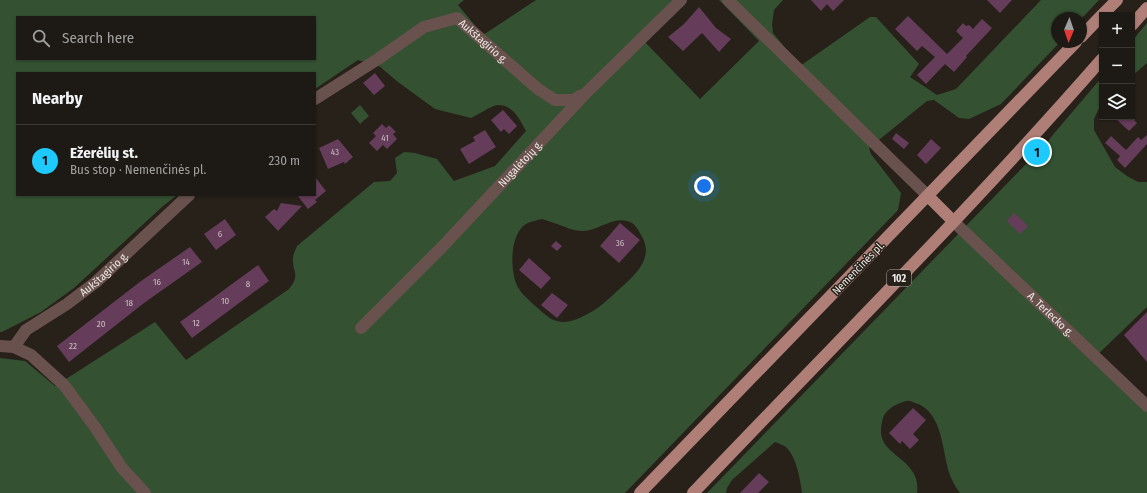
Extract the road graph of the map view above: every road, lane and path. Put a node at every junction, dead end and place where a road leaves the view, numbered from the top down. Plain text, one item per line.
1 (681, 0) edge
2 (728, 0) edge
3 (1116, 0) edge
4 (1147, 8) edge
5 (1105, 12) edge
6 (1099, 18) edge
7 (1135, 22) edge
8 (1087, 31) edge
9 (1070, 48) edge
10 (1099, 62) edge
11 (587, 92) junction
12 (316, 98) edge
13 (188, 196) edge
14 (928, 196) junction
15 (954, 221) junction
16 (361, 328) dead end
17 (0, 346) edge
18 (14, 347) junction
19 (1147, 406) edge
20 (145, 493) edge
21 (640, 493) edge
22 (693, 493) edge

1 - 11 street, Nugalėtojų g.
2 - 14 street
3 - 5 main road
4 - 7 main road
6 - 8 main road
9 - 14 main road, Nemenčinės pl.
10 - 15 main road, 102
11 - 12 street, Aukštagirio g.
11 - 16 street, Nugalėtojų g.
13 - 18 street, Aukštagirio g.
14 - 15 main road
14 - 21 main road, Nemenčinės pl.
15 - 19 street, A. Terlecko g.
15 - 22 main road, 102
17 - 18 street
18 - 20 street

